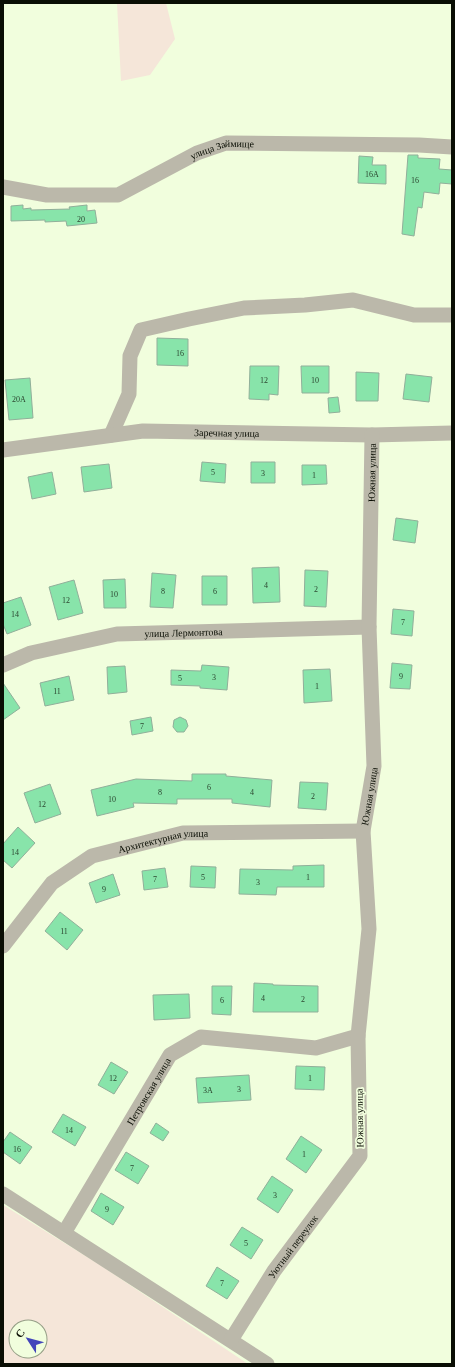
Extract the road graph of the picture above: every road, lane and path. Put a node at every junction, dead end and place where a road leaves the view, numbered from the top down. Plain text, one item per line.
1 (452, 147) edge
2 (3, 187) edge
3 (452, 315) edge
4 (452, 433) edge
5 (111, 435) junction
6 (372, 435) junction
7 (3, 450) edge
8 (369, 627) junction
9 (3, 665) edge
10 (363, 831) junction
11 (3, 946) edge
12 (358, 1036) junction
13 (360, 1156) joint
14 (3, 1194) edge
15 (64, 1233) junction
16 (231, 1340) junction
17 (267, 1364) edge

1 - 2 street, улица Займище
3 - 5 street
4 - 6 street, Заречная улица
5 - 6 street, Заречная улица
5 - 7 street, Заречная улица
6 - 8 street, Южная улица
8 - 9 street, улица Лермонтова
8 - 10 street, Южная улица
10 - 11 street, Архитектурная улица
10 - 12 street, Южная улица
12 - 13 street, Южная улица
12 - 15 street, Петровская улица
13 - 16 street, Уютный переулок
14 - 15 street
15 - 16 street
16 - 17 street

